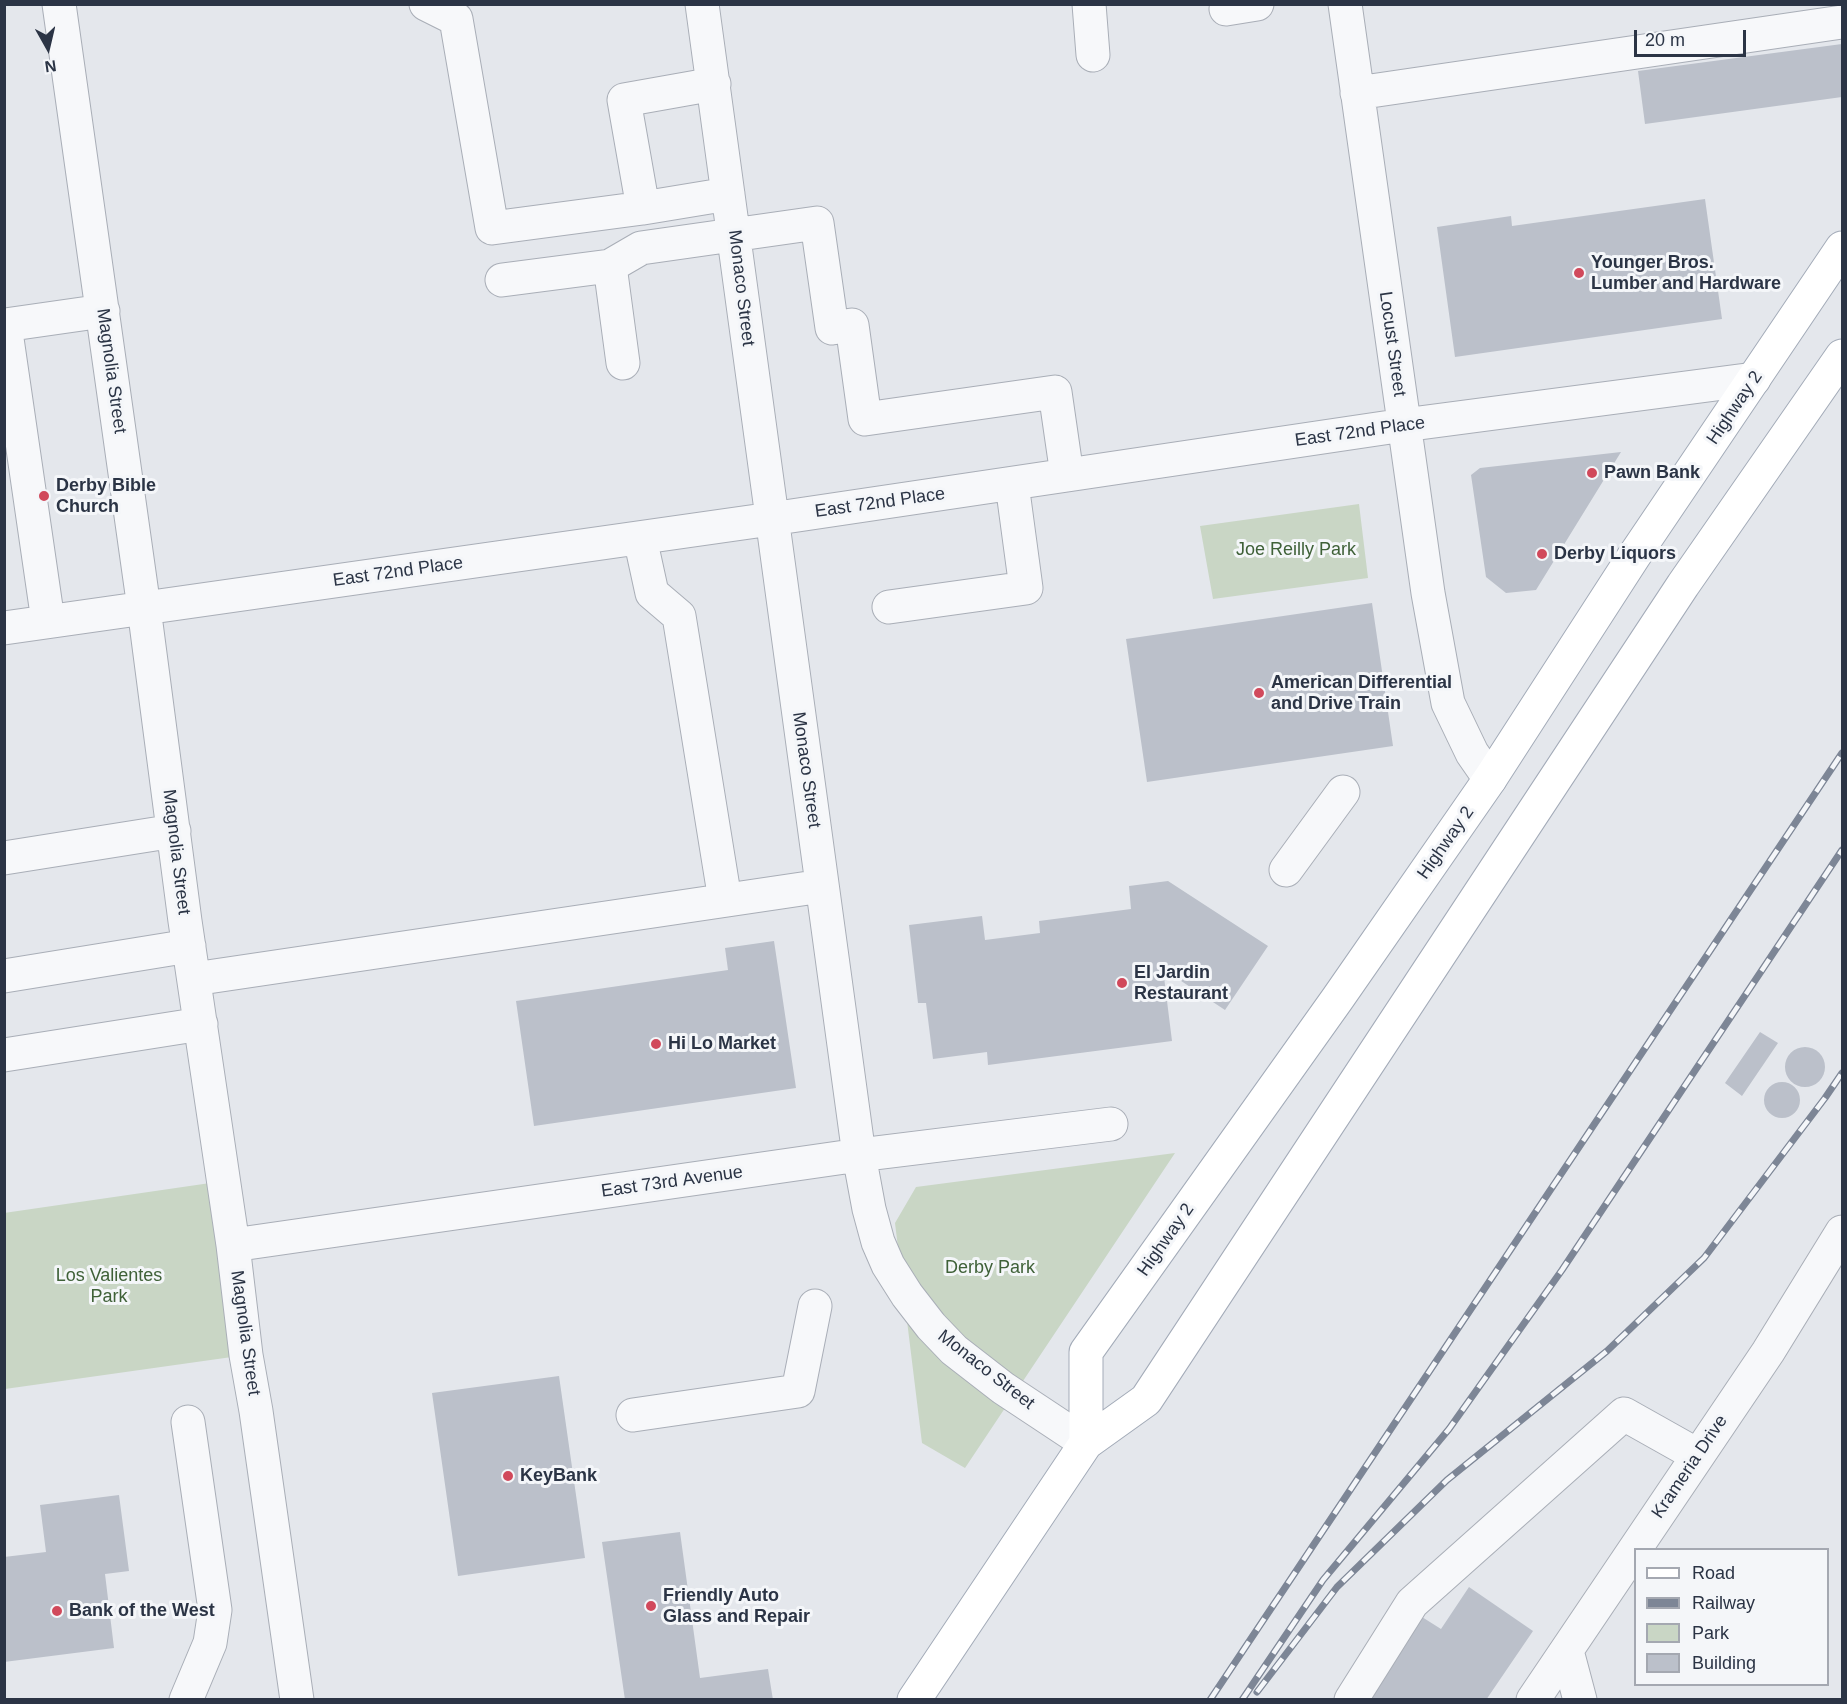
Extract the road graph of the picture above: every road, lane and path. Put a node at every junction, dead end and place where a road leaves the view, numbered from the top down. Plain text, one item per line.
1 (59, 4) edge
2 (426, 4) edge
3 (702, 4) edge
4 (1089, 4) edge
5 (1345, 4) edge
6 (1842, 22) edge
7 (1093, 55) dead end
8 (714, 84) junction
9 (1357, 93) junction
10 (728, 194) junction
11 (643, 208) junction
12 (734, 235) junction
13 (1842, 248) edge
14 (610, 266) junction
15 (502, 280) dead end
16 (102, 311) junction
17 (5, 325) edge
18 (1842, 356) edge
19 (623, 363) dead end
20 (1755, 378) junction
21 (1404, 425) junction
22 (1067, 475) junction
23 (1012, 483) junction
24 (771, 519) junction
25 (640, 538) junction
26 (889, 607) dead end
27 (144, 608) junction
28 (48, 621) junction
29 (4, 628) edge
30 (1491, 779) junction
31 (1343, 792) dead end
32 (174, 831) junction
33 (4, 858) edge
34 (1286, 870) dead end
35 (822, 886) junction
36 (725, 900) junction
37 (189, 946) junction
38 (4, 976) edge
39 (194, 979) junction
40 (201, 1024) junction
41 (4, 1055) edge
42 (1111, 1124) dead end
43 (859, 1155) junction
44 (1842, 1232) edge
45 (233, 1245) junction
46 (815, 1306) dead end
47 (633, 1415) dead end
48 (188, 1422) dead end
49 (1086, 1443) junction
50 (1697, 1455) junction
51 (1635, 1548) edge
52 (1634, 1550) edge
53 (1567, 1651) junction
54 (186, 1700) edge
55 (297, 1700) edge
56 (914, 1700) edge
57 (1351, 1700) edge
58 (1533, 1700) edge
59 (1580, 1700) edge

1 - 16 street, Magnolia Street
2 - 11 street
3 - 8 street, Monaco Street
4 - 7 street
5 - 9 street, Locust Street
6 - 9 street
8 - 10 street, Monaco Street
8 - 11 street
9 - 21 street, Locust Street
10 - 11 street
10 - 12 street, Monaco Street
12 - 14 street
12 - 22 street
12 - 24 street, Monaco Street
13 - 20 main road, Highway 2
14 - 15 street
14 - 19 street
16 - 17 street
16 - 27 street, Magnolia Street
17 - 28 street
18 - 49 main road
20 - 21 street, East 72nd Place
20 - 30 main road, Highway 2
21 - 22 street, East 72nd Place
21 - 30 street, Locust Street
22 - 23 street, East 72nd Place
23 - 24 street, East 72nd Place
23 - 26 street
24 - 25 street, East 72nd Place
24 - 35 street, Monaco Street
25 - 27 street, East 72nd Place
25 - 36 street
27 - 28 street, East 72nd Place
27 - 32 street, Magnolia Street
28 - 29 street, East 72nd Place
30 - 49 main road, Highway 2
31 - 34 street
32 - 33 street
32 - 37 street, Magnolia Street
35 - 36 street
35 - 43 street, Monaco Street
36 - 39 street
37 - 38 street
37 - 39 street, Magnolia Street
39 - 40 street, Magnolia Street
40 - 41 street
40 - 45 street, Magnolia Street
42 - 43 street, East 73rd Avenue
43 - 45 street, East 73rd Avenue
43 - 49 street, Monaco Street
44 - 50 street, Krameria Drive
45 - 55 street, Magnolia Street
46 - 47 street
48 - 54 street
49 - 56 main road
50 - 51 street, Krameria Drive
50 - 57 street
52 - 53 street, Krameria Drive
53 - 58 street, Krameria Drive
53 - 59 street

